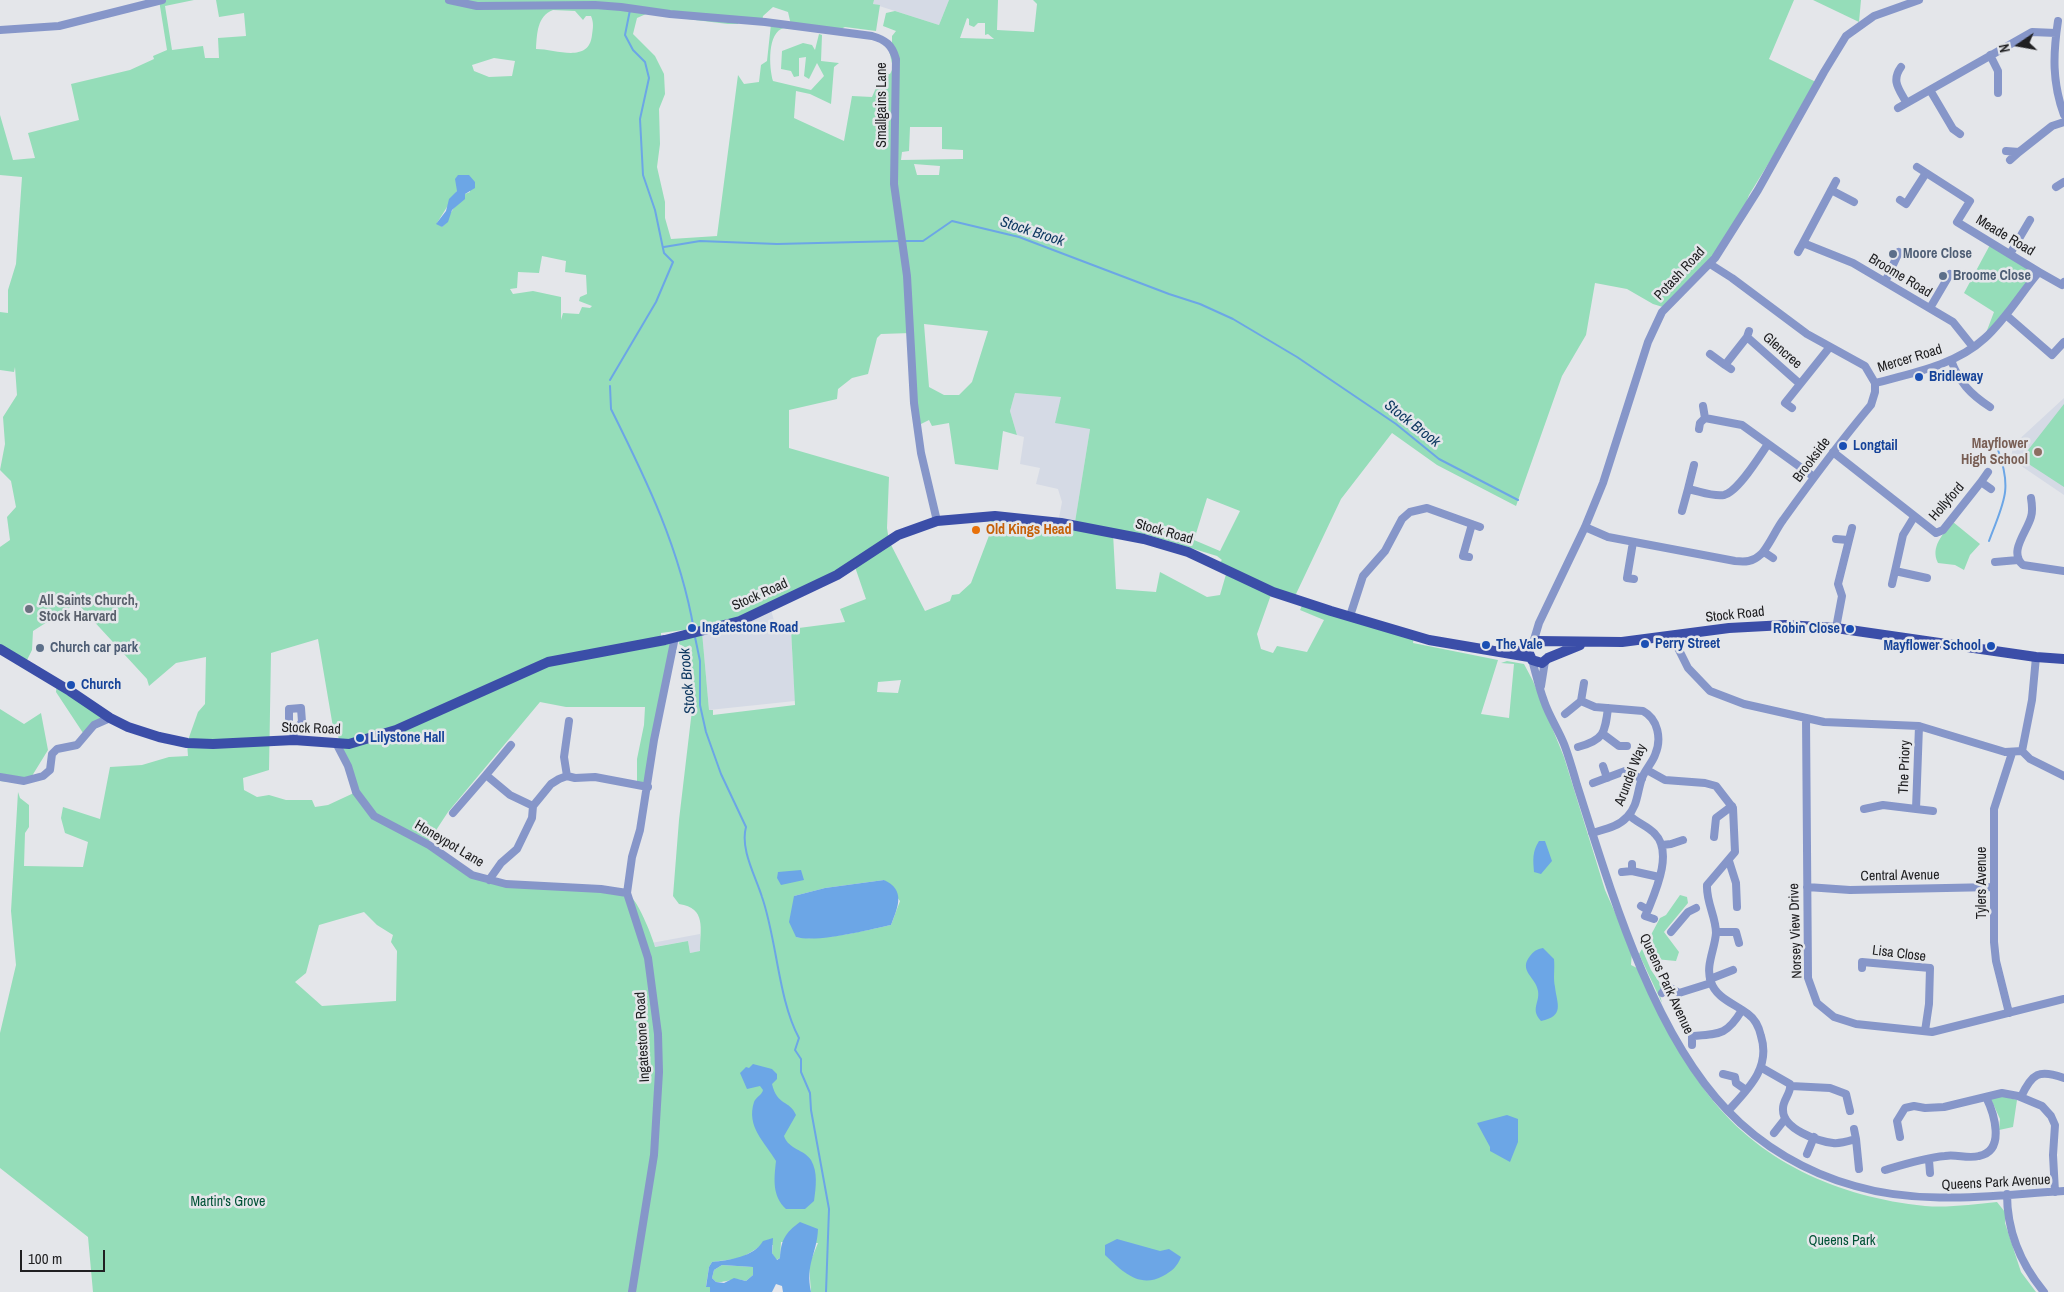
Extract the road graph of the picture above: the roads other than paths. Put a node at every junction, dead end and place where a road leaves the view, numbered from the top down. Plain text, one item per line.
1 (162, 0) edge
2 (449, 0) edge
3 (1919, 0) edge
4 (477, 3) edge
5 (2058, 21) dead end
6 (0, 30) edge
7 (2056, 33) junction
8 (1990, 55) junction
9 (1901, 67) dead end
10 (1930, 90) junction
11 (1998, 93) dead end
12 (1906, 102) junction
13 (1898, 108) dead end
14 (2064, 115) edge
15 (2064, 122) edge
16 (1960, 134) dead end
17 (2006, 151) dead end
18 (2019, 152) junction
19 (2010, 160) dead end
20 (1916, 167) dead end
21 (1926, 173) junction
22 (1836, 181) dead end
23 (2064, 182) edge
24 (2056, 187) dead end
25 (1831, 190) junction
26 (1974, 193) dead end
27 (1970, 201) junction
28 (1854, 202) dead end
29 (1906, 204) dead end
30 (2030, 220) dead end
31 (2018, 222) dead end
32 (2026, 228) junction
33 (1803, 243) junction
34 (1798, 252) dead end
35 (1899, 252) dead end
36 (2010, 254) junction
37 (1710, 264) junction
38 (2039, 272) junction
39 (1950, 274) dead end
40 (1885, 282) junction
41 (2063, 284) edge
42 (1930, 308) junction
43 (2006, 315) junction
44 (2064, 342) edge
45 (1829, 348) junction
46 (1972, 348) junction
47 (1710, 354) dead end
48 (1950, 360) junction
49 (1875, 383) junction
50 (1800, 384) junction
51 (1786, 403) dead end
52 (1703, 406) dead end
53 (1990, 407) dead end
54 (1705, 418) junction
55 (1754, 422) dead end
56 (1699, 429) dead end
57 (1749, 429) junction
58 (1768, 444) junction
59 (1833, 452) junction
60 (1694, 465) dead end
61 (1988, 472) dead end
62 (1814, 476) junction
63 (1981, 482) junction
64 (1688, 489) junction
65 (1991, 489) dead end
66 (2031, 498) dead end
67 (1682, 511) dead end
68 (1914, 517) junction
69 (937, 521) junction
70 (1472, 524) junction
71 (1480, 527) dead end
72 (1585, 527) junction
73 (1852, 528) dead end
74 (1836, 539) dead end
75 (1848, 540) junction
76 (1634, 542) junction
77 (1764, 552) junction
78 (1463, 555) dead end
79 (1772, 558) dead end
80 (2018, 560) junction
81 (1995, 562) dead end
82 (1895, 571) junction
83 (2064, 571) edge
84 (1627, 578) dead end
85 (1928, 578) dead end
86 (1892, 584) dead end
87 (1350, 616) junction
88 (1836, 628) junction
89 (675, 637) junction
90 (1587, 642) junction
91 (1676, 644) dead end
92 (1535, 649) junction
93 (0, 650) edge
94 (2036, 657) junction
95 (1547, 659) junction
96 (2064, 659) edge
97 (1584, 682) dead end
98 (1540, 689) junction
99 (1581, 701) junction
100 (1608, 708) junction
101 (1564, 714) dead end
102 (110, 718) junction
103 (1806, 718) junction
104 (569, 721) dead end
105 (1919, 726) junction
106 (293, 728) dead end
107 (1603, 734) junction
108 (294, 740) junction
109 (336, 743) junction
110 (510, 745) dead end
111 (1627, 746) dead end
112 (1578, 747) dead end
113 (2022, 751) junction
114 (2012, 753) junction
115 (1602, 766) dead end
116 (1647, 770) junction
117 (486, 775) junction
118 (567, 776) junction
119 (2064, 776) edge
120 (0, 777) edge
121 (1607, 778) junction
122 (1642, 779) junction
123 (1593, 783) dead end
124 (648, 787) junction
125 (533, 806) junction
126 (1732, 806) junction
127 (1864, 809) dead end
128 (1916, 809) junction
129 (1932, 811) dead end
130 (453, 813) dead end
131 (1629, 815) junction
132 (1592, 833) junction
133 (1714, 837) dead end
134 (1683, 840) dead end
135 (1662, 844) junction
136 (1729, 861) junction
137 (1622, 872) dead end
138 (1659, 877) junction
139 (490, 880) junction
140 (1807, 886) junction
141 (1994, 888) junction
142 (627, 893) junction
143 (1737, 907) dead end
144 (1696, 908) dead end
145 (1654, 919) dead end
146 (1671, 932) dead end
147 (1716, 932) junction
148 (1739, 943) dead end
149 (1862, 962) dead end
150 (1733, 970) dead end
151 (1661, 978) dead end
152 (1710, 981) junction
153 (2064, 999) edge
154 (1742, 1010) junction
155 (2009, 1013) junction
156 (1925, 1032) junction
157 (1692, 1045) dead end
158 (1762, 1068) junction
159 (1723, 1074) dead end
160 (2064, 1078) edge
161 (1849, 1085) dead end
162 (1791, 1086) junction
163 (1746, 1090) junction
164 (1846, 1094) junction
165 (1986, 1097) junction
166 (2021, 1097) junction
167 (1850, 1110) dead end
168 (1728, 1111) junction
169 (1785, 1119) junction
170 (1854, 1129) dead end
171 (2064, 1130) edge
172 (2055, 1131) junction
173 (1774, 1133) dead end
174 (1814, 1137) junction
175 (1900, 1137) dead end
176 (1856, 1139) junction
177 (1807, 1154) dead end
178 (1929, 1160) junction
179 (1860, 1169) dead end
180 (1885, 1170) dead end
181 (1930, 1173) dead end
182 (2064, 1191) edge
183 (2055, 1192) junction
184 (2007, 1194) junction
185 (632, 1292) edge
186 (2044, 1292) edge

1 - 6 street
2 - 4 street, Smallgains Lane
3 - 37 street, Potash Road
4 - 69 street, Smallgains Lane
5 - 7 street
7 - 8 street
7 - 14 street
8 - 10 street
8 - 11 street
9 - 12 street
10 - 12 street
10 - 16 street
12 - 13 street
15 - 18 street
17 - 18 street
18 - 19 street
20 - 21 street, Meade Road
21 - 27 street, Meade Road
21 - 29 street
22 - 25 street
23 - 24 street
25 - 28 street
25 - 33 street
26 - 27 street, Meade Road
27 - 36 street, Meade Road
30 - 32 street
31 - 32 street
32 - 36 street
33 - 34 street
33 - 40 street, Broome Road
35 - 40 street
36 - 38 street, Meade Road
37 - 45 street
37 - 72 street, Potash Road
38 - 41 street
38 - 43 street, Mercer Road
39 - 42 street
40 - 42 street, Broome Road
42 - 46 street, Broome Road
43 - 44 street
43 - 46 street, Mercer Road
45 - 49 street
45 - 50 street
46 - 48 street, Mercer Road
47 - 50 street, Glencree
48 - 49 street, Mercer Road
48 - 53 street
49 - 59 street, Brookside
50 - 51 street
52 - 54 street
54 - 56 street
54 - 57 street
55 - 57 street
57 - 58 street
58 - 62 street
58 - 64 street
59 - 62 street, Brookside
59 - 68 street
60 - 64 street
61 - 63 street, Hollyford
62 - 77 street, Brookside
63 - 65 street, Hollyford
63 - 68 street, Hollyford
64 - 67 street
66 - 80 street
68 - 82 street
69 - 87 main road, Stock Road
69 - 89 main road, Stock Road
70 - 71 street
70 - 78 street
70 - 87 street
72 - 76 street
72 - 92 street, Potash Road
73 - 75 street
74 - 75 street
75 - 88 street
76 - 77 street
76 - 84 street
77 - 79 street
80 - 81 street
80 - 83 street
82 - 85 street
82 - 86 street
87 - 92 main road, Stock Road
88 - 90 main road, Stock Road
88 - 94 main road, Stock Road
89 - 109 main road, Stock Road
89 - 124 street, Ingatestone Road
90 - 92 main road, Stock Road
90 - 95 main road, Stock Road
91 - 103 street
92 - 95 main road, Stock Road
92 - 95 main road
92 - 98 street, Queens Park Avenue
93 - 102 main road, Stock Road
94 - 96 main road, Stock Road
94 - 113 street
95 - 98 street
97 - 99 street
98 - 132 street, Queens Park Avenue
99 - 100 street, Arundel Way
99 - 101 street
100 - 107 street
100 - 116 street, Arundel Way
102 - 108 main road, Stock Road
102 - 120 street
103 - 105 street
103 - 140 street, Norsey View Drive
104 - 118 street
105 - 114 street
105 - 128 street, The Priory
106 - 108 street
107 - 111 street
107 - 112 street
108 - 109 main road, Stock Road
109 - 139 street, Honeypot Lane
110 - 117 street
113 - 114 street
113 - 119 street
114 - 141 street, Tylers Avenue
115 - 121 street
116 - 122 street, Arundel Way
116 - 126 street
117 - 125 street
117 - 130 street
118 - 124 street
118 - 125 street
121 - 122 street
121 - 123 street
122 - 131 street, Arundel Way
124 - 142 street, Ingatestone Road
125 - 139 street
126 - 133 street
126 - 136 street
127 - 128 street, The Priory
128 - 129 street, The Priory
131 - 132 street, Arundel Way
131 - 135 street
132 - 168 street, Queens Park Avenue
134 - 135 street
135 - 138 street
136 - 143 street
136 - 147 street
137 - 138 street
138 - 145 street
139 - 142 street, Honeypot Lane
140 - 141 street, Central Avenue
140 - 156 street, Norsey View Drive
141 - 155 street, Tylers Avenue
142 - 185 street, Ingatestone Road
144 - 146 street
147 - 148 street
147 - 152 street
149 - 156 street, Lisa Close
150 - 152 street
151 - 152 street
152 - 154 street
153 - 155 street, Norsey View Drive
154 - 157 street
154 - 158 street
155 - 156 street, Norsey View Drive
158 - 162 street
158 - 163 street
159 - 163 street
160 - 166 street
161 - 164 street
162 - 164 street
162 - 169 street
163 - 168 street
164 - 167 street
165 - 166 street
165 - 175 street
165 - 178 street
166 - 172 street
168 - 184 street, Queens Park Avenue
169 - 173 street
169 - 174 street
170 - 176 street
171 - 172 street
172 - 183 street
174 - 176 street
174 - 177 street
176 - 179 street
178 - 180 street
178 - 181 street
182 - 183 street, Queens Park Avenue
183 - 184 street, Queens Park Avenue
184 - 186 street

